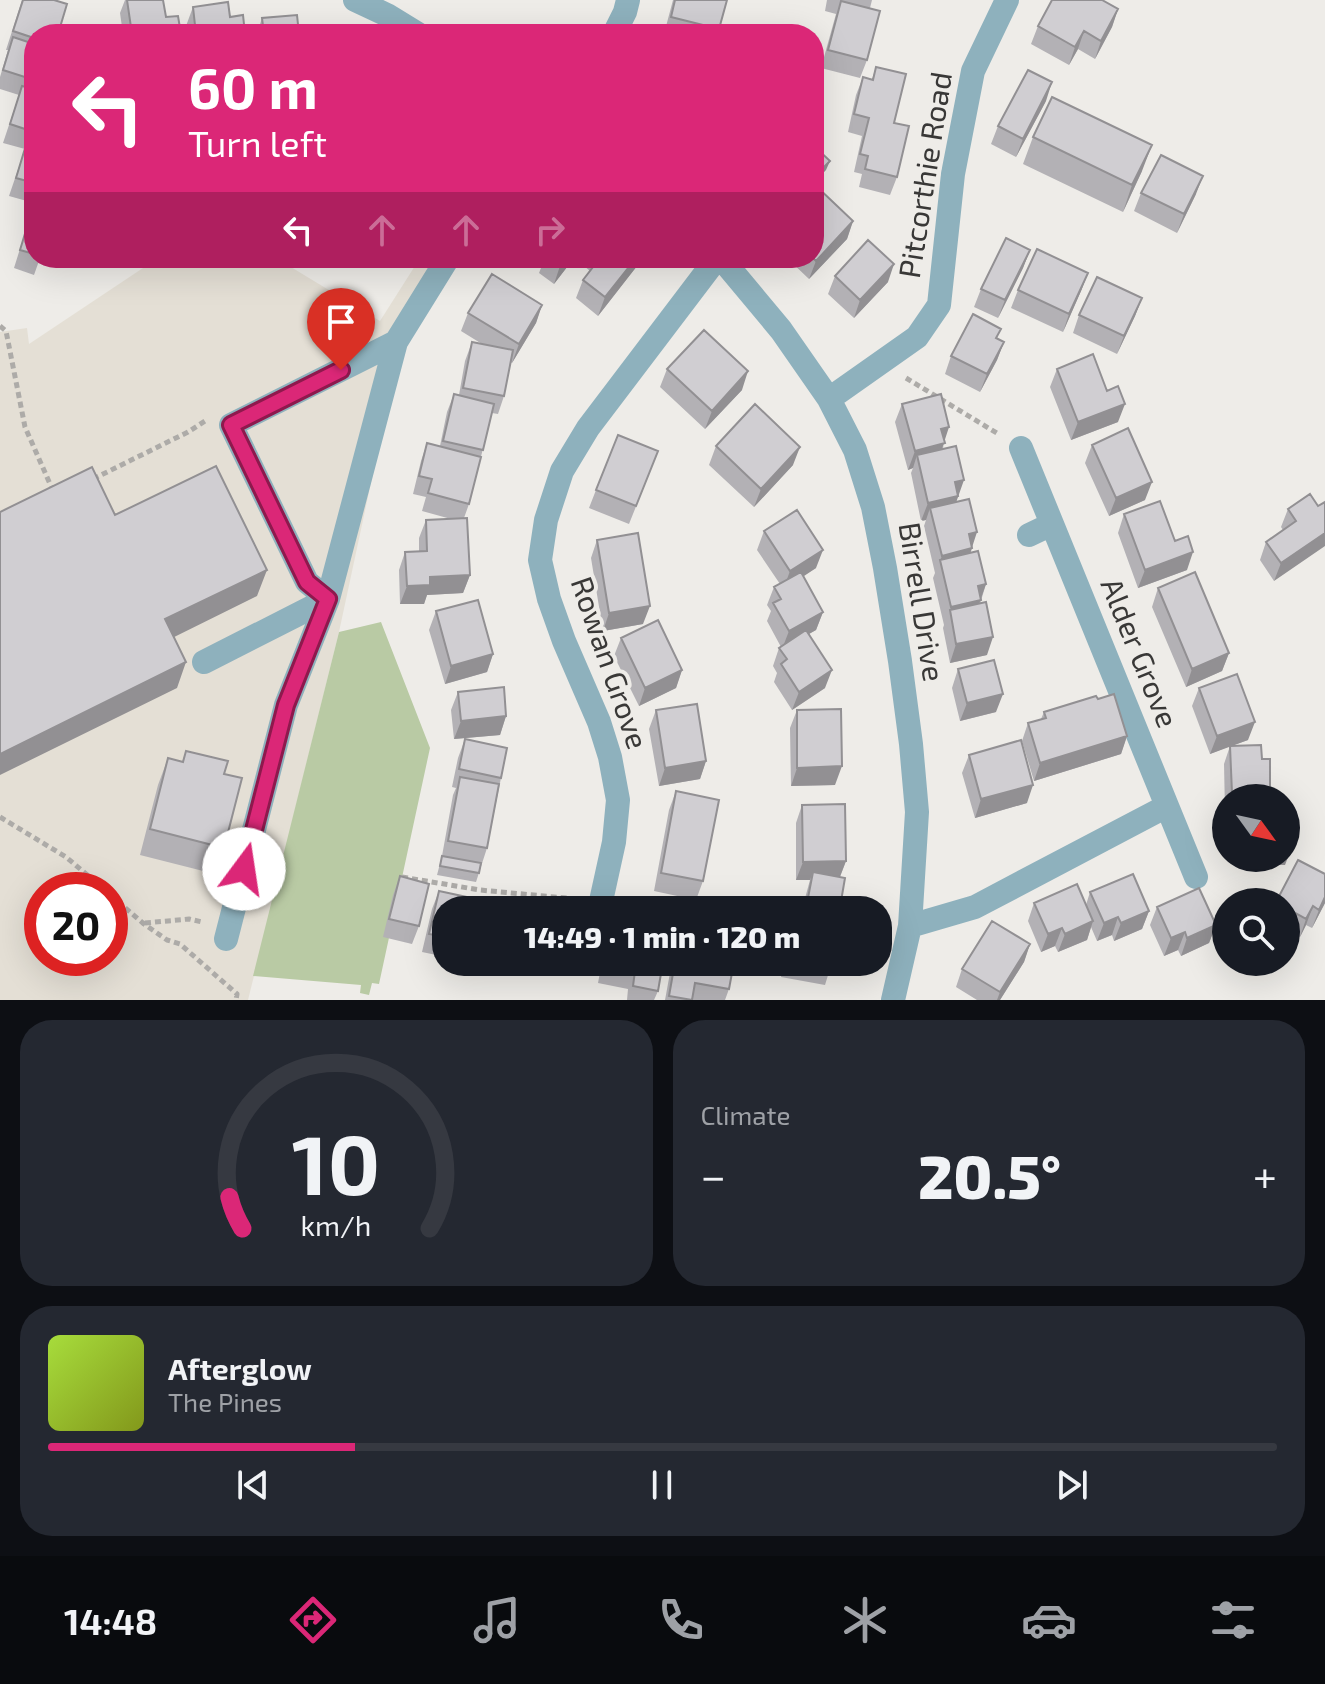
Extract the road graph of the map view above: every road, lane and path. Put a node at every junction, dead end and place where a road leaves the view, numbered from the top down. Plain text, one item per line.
1 (355, 0) edge
2 (628, 0) edge
3 (1002, 4) edge
4 (391, 7) edge
5 (408, 24) edge
6 (619, 24) edge
7 (442, 268) edge
8 (711, 268) edge
9 (728, 268) edge
10 (0, 326) edge
11 (396, 342) junction
12 (882, 363) junction
13 (829, 399) junction
14 (1021, 448) joint
15 (57, 498) edge
16 (1052, 524) junction
17 (1029, 535) dead end
18 (328, 599) junction
19 (204, 662) dead end
20 (1167, 806) junction
21 (0, 817) edge
22 (84, 872) edge
23 (402, 877) edge
24 (1196, 877) dead end
25 (546, 896) edge
26 (602, 896) edge
27 (128, 910) edge
28 (144, 924) junction
29 (910, 926) junction
30 (228, 933) joint
31 (236, 1000) edge
32 (893, 1000) edge

1 - 4 street
2 - 6 street
3 - 12 street, Pitcorthie Road
4 - 5 street
7 - 11 street
8 - 26 street, Rowan Grove
9 - 13 street, Birrell Drive
10 - 15 path
11 - 18 street
11 - 18 street
12 - 13 street, Pitcorthie Road
12 - 14 path
13 - 29 street, Birrell Drive
14 - 16 street, Alder Grove
16 - 17 street
16 - 20 street, Alder Grove
18 - 19 street
18 - 30 street
20 - 24 street, Alder Grove
20 - 29 street
21 - 22 path
23 - 25 path
27 - 28 path
28 - 30 path
28 - 31 path
29 - 32 street, Birrell Drive

